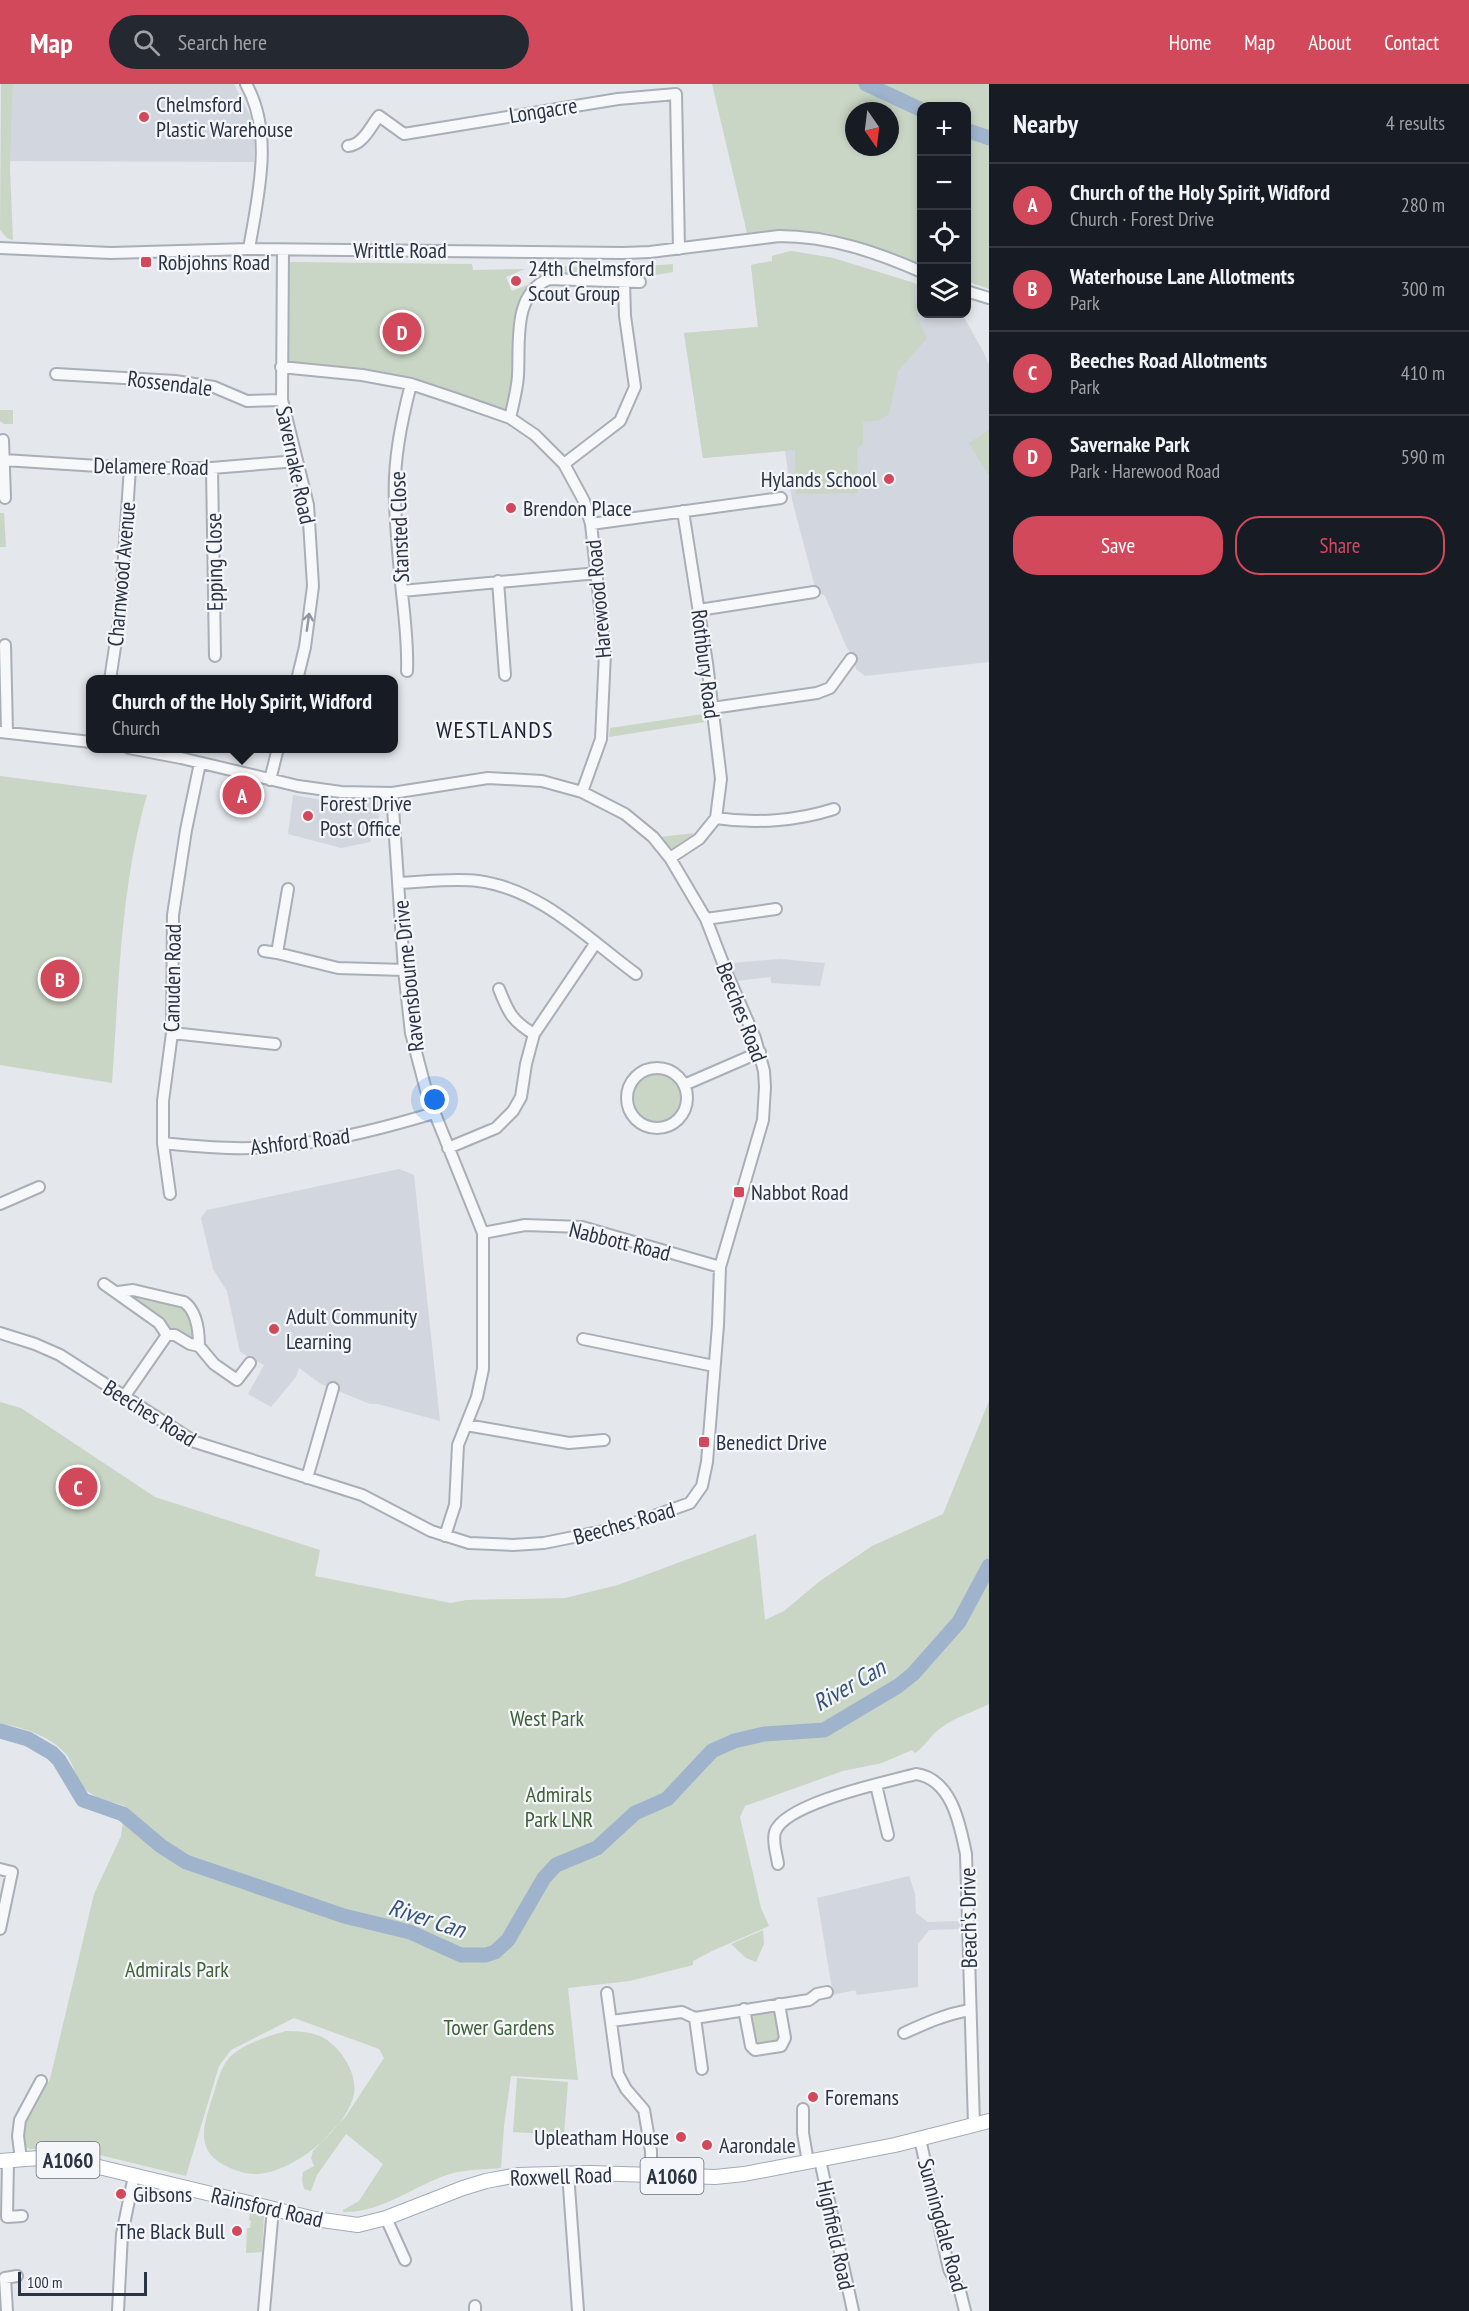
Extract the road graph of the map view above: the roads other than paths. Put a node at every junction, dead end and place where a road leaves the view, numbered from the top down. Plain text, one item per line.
1 (246, 84) edge
2 (348, 146) dead end
3 (0, 248) edge
4 (249, 249) junction
5 (679, 249) junction
6 (283, 250) junction
7 (917, 271) edge
8 (624, 282) junction
9 (640, 282) dead end
10 (971, 293) edge
11 (989, 298) edge
12 (281, 368) junction
13 (56, 374) dead end
14 (411, 384) junction
15 (283, 405) junction
16 (510, 418) junction
17 (3, 440) dead end
18 (4, 460) junction
19 (297, 461) junction
20 (564, 464) junction
21 (130, 468) junction
22 (212, 468) junction
23 (5, 498) dead end
24 (782, 498) dead end
25 (683, 511) junction
26 (591, 524) junction
27 (597, 573) junction
28 (498, 581) junction
29 (402, 591) junction
30 (814, 592) dead end
31 (699, 610) junction
32 (5, 645) dead end
33 (215, 656) dead end
34 (851, 659) dead end
35 (407, 671) dead end
36 (111, 675) edge
37 (298, 675) edge
38 (505, 675) dead end
39 (712, 708) junction
40 (3, 732) edge
41 (86, 742) edge
42 (153, 753) edge
43 (277, 753) edge
44 (200, 763) junction
45 (270, 780) junction
46 (582, 792) junction
47 (392, 793) junction
48 (834, 809) dead end
49 (716, 818) junction
50 (670, 858) junction
51 (399, 883) junction
52 (288, 889) dead end
53 (776, 909) dead end
54 (706, 919) junction
55 (595, 944) junction
56 (264, 951) dead end
57 (277, 953) junction
58 (404, 970) junction
59 (636, 974) dead end
60 (499, 989) dead end
61 (515, 1000) dead end
62 (507, 1011) junction
63 (172, 1033) junction
64 (534, 1034) junction
65 (276, 1044) dead end
66 (760, 1052) junction
67 (684, 1085) junction
68 (434, 1113) junction
69 (163, 1143) junction
70 (448, 1148) junction
71 (39, 1187) dead end
72 (170, 1194) dead end
73 (0, 1204) edge
74 (483, 1233) junction
75 (720, 1267) junction
76 (104, 1284) dead end
77 (118, 1292) junction
78 (0, 1334) edge
79 (167, 1335) junction
80 (583, 1340) dead end
81 (199, 1346) junction
82 (250, 1363) dead end
83 (714, 1366) junction
84 (333, 1388) dead end
85 (124, 1397) junction
86 (466, 1425) junction
87 (604, 1440) dead end
88 (307, 1478) junction
89 (445, 1536) junction
90 (876, 1785) junction
91 (888, 1835) dead end
92 (778, 1864) dead end
93 (0, 1869) edge
94 (0, 1929) edge
95 (827, 1992) dead end
96 (607, 1993) dead end
97 (779, 2004) junction
98 (744, 2009) junction
99 (970, 2010) junction
100 (695, 2018) junction
101 (611, 2021) junction
102 (904, 2033) dead end
103 (702, 2069) dead end
104 (41, 2080) dead end
105 (803, 2109) dead end
106 (989, 2121) edge
107 (974, 2126) junction
108 (920, 2139) junction
109 (9, 2160) edge
110 (814, 2161) junction
111 (568, 2173) junction
112 (651, 2175) junction
113 (134, 2176) junction
114 (273, 2208) junction
115 (22, 2216) dead end
116 (386, 2218) junction
117 (358, 2225) joint
118 (405, 2253) dead end
119 (17, 2276) dead end
120 (2, 2278) edge
121 (7, 2311) edge
122 (118, 2311) edge
123 (264, 2311) edge
124 (578, 2311) edge
125 (853, 2311) edge
126 (965, 2311) edge

1 - 4 street
2 - 5 street, Longacre
3 - 4 street, Writtle Road
4 - 6 street, Writtle Road
5 - 6 street, Writtle Road
5 - 7 street, Writtle Road
6 - 12 street, Savernake Road
8 - 9 street
8 - 16 street
8 - 20 street
10 - 11 street
12 - 14 street, Harewood Road
12 - 15 street, Savernake Road
13 - 15 street, Rossendale
14 - 16 street, Harewood Road
14 - 29 street, Stansted Close
15 - 19 street, Savernake Road
16 - 20 street, Harewood Road
17 - 18 street
18 - 21 street, Delamere Road
18 - 23 street
19 - 22 street, Delamere Road
37 -> 19 street, Savernake Road
20 - 26 street, Harewood Road
21 - 22 street, Delamere Road
21 - 36 street, Charnwood Avenue
22 - 33 street, Epping Close
24 - 25 street
25 - 26 street
25 - 31 street, Rothbury Road
26 - 27 street, Harewood Road
27 - 28 street
27 - 46 street, Harewood Road
28 - 29 street
28 - 38 street
29 - 35 street, Stansted Close
30 - 31 street
31 - 39 street, Rothbury Road
32 - 40 street
34 - 39 street
39 - 49 street, Rothbury Road
40 - 41 street
42 - 44 street, Beeches Road
43 - 45 street
44 - 45 street, Beeches Road
44 - 63 street, Canuden Road
45 - 47 street, Beeches Road
46 - 47 street, Beeches Road
46 - 50 street, Beeches Road
47 - 51 street, Ravensbourne Drive
48 - 49 street
49 - 50 street
50 - 54 street, Beeches Road
51 - 55 street
51 - 58 street, Ravensbourne Drive
52 - 57 street
53 - 54 street
54 - 66 street, Beeches Road
55 - 59 street
55 - 64 street
56 - 57 street
57 - 58 street
58 - 68 street, Ravensbourne Drive
60 - 62 street
61 - 62 street
62 - 64 street
63 - 65 street
63 - 69 street, Canuden Road
64 - 70 street
66 - 67 street
66 - 75 street, Beeches Road
67 - 67 street
68 - 69 street, Ashford Road
68 - 70 street, Ravensbourne Drive
69 - 72 street, Canuden Road
70 - 74 street, Ravensbourne Drive
71 - 73 street
74 - 75 street, Nabbott Road
74 - 86 street, Ravensbourne Drive
75 - 83 street, Beeches Road
76 - 77 street
77 - 79 street
77 - 81 street
78 - 85 street, Beeches Road
79 - 81 street
79 - 85 street
80 - 83 street
81 - 82 street
83 - 89 street, Beeches Road
84 - 88 street
85 - 88 street, Beeches Road
86 - 87 street
86 - 89 street, Ravensbourne Drive
88 - 89 street, Beeches Road
90 - 91 street
90 - 92 street, Beach's Drive
90 - 99 street, Beach's Drive
93 - 94 street
95 - 97 street
96 - 101 street
97 - 98 street
97 - 98 street
98 - 100 street
99 - 102 street
99 - 107 street, Beach's Drive
100 - 101 street
100 - 103 street
101 - 112 street
104 - 109 street
105 - 110 street
106 - 107 main road, Roxwell Road / A1060
107 - 108 main road, Roxwell Road / A1060
108 - 110 main road, Roxwell Road / A1060
108 - 126 street, Sunningdale Road
109 - 113 main road, Rainsford Road / A1060
109 - 115 street
110 - 112 main road, Roxwell Road / A1060
110 - 125 street, Highfield Road
111 - 112 main road, Roxwell Road / A1060
111 - 116 main road, Roxwell Road / A1060
111 - 124 street
113 - 114 main road, Rainsford Road / A1060
113 - 122 street
114 - 117 main road, Rainsford Road / A1060
114 - 123 street
116 - 117 main road, Roxwell Road / A1060
116 - 118 street
119 - 120 street
120 - 121 street

